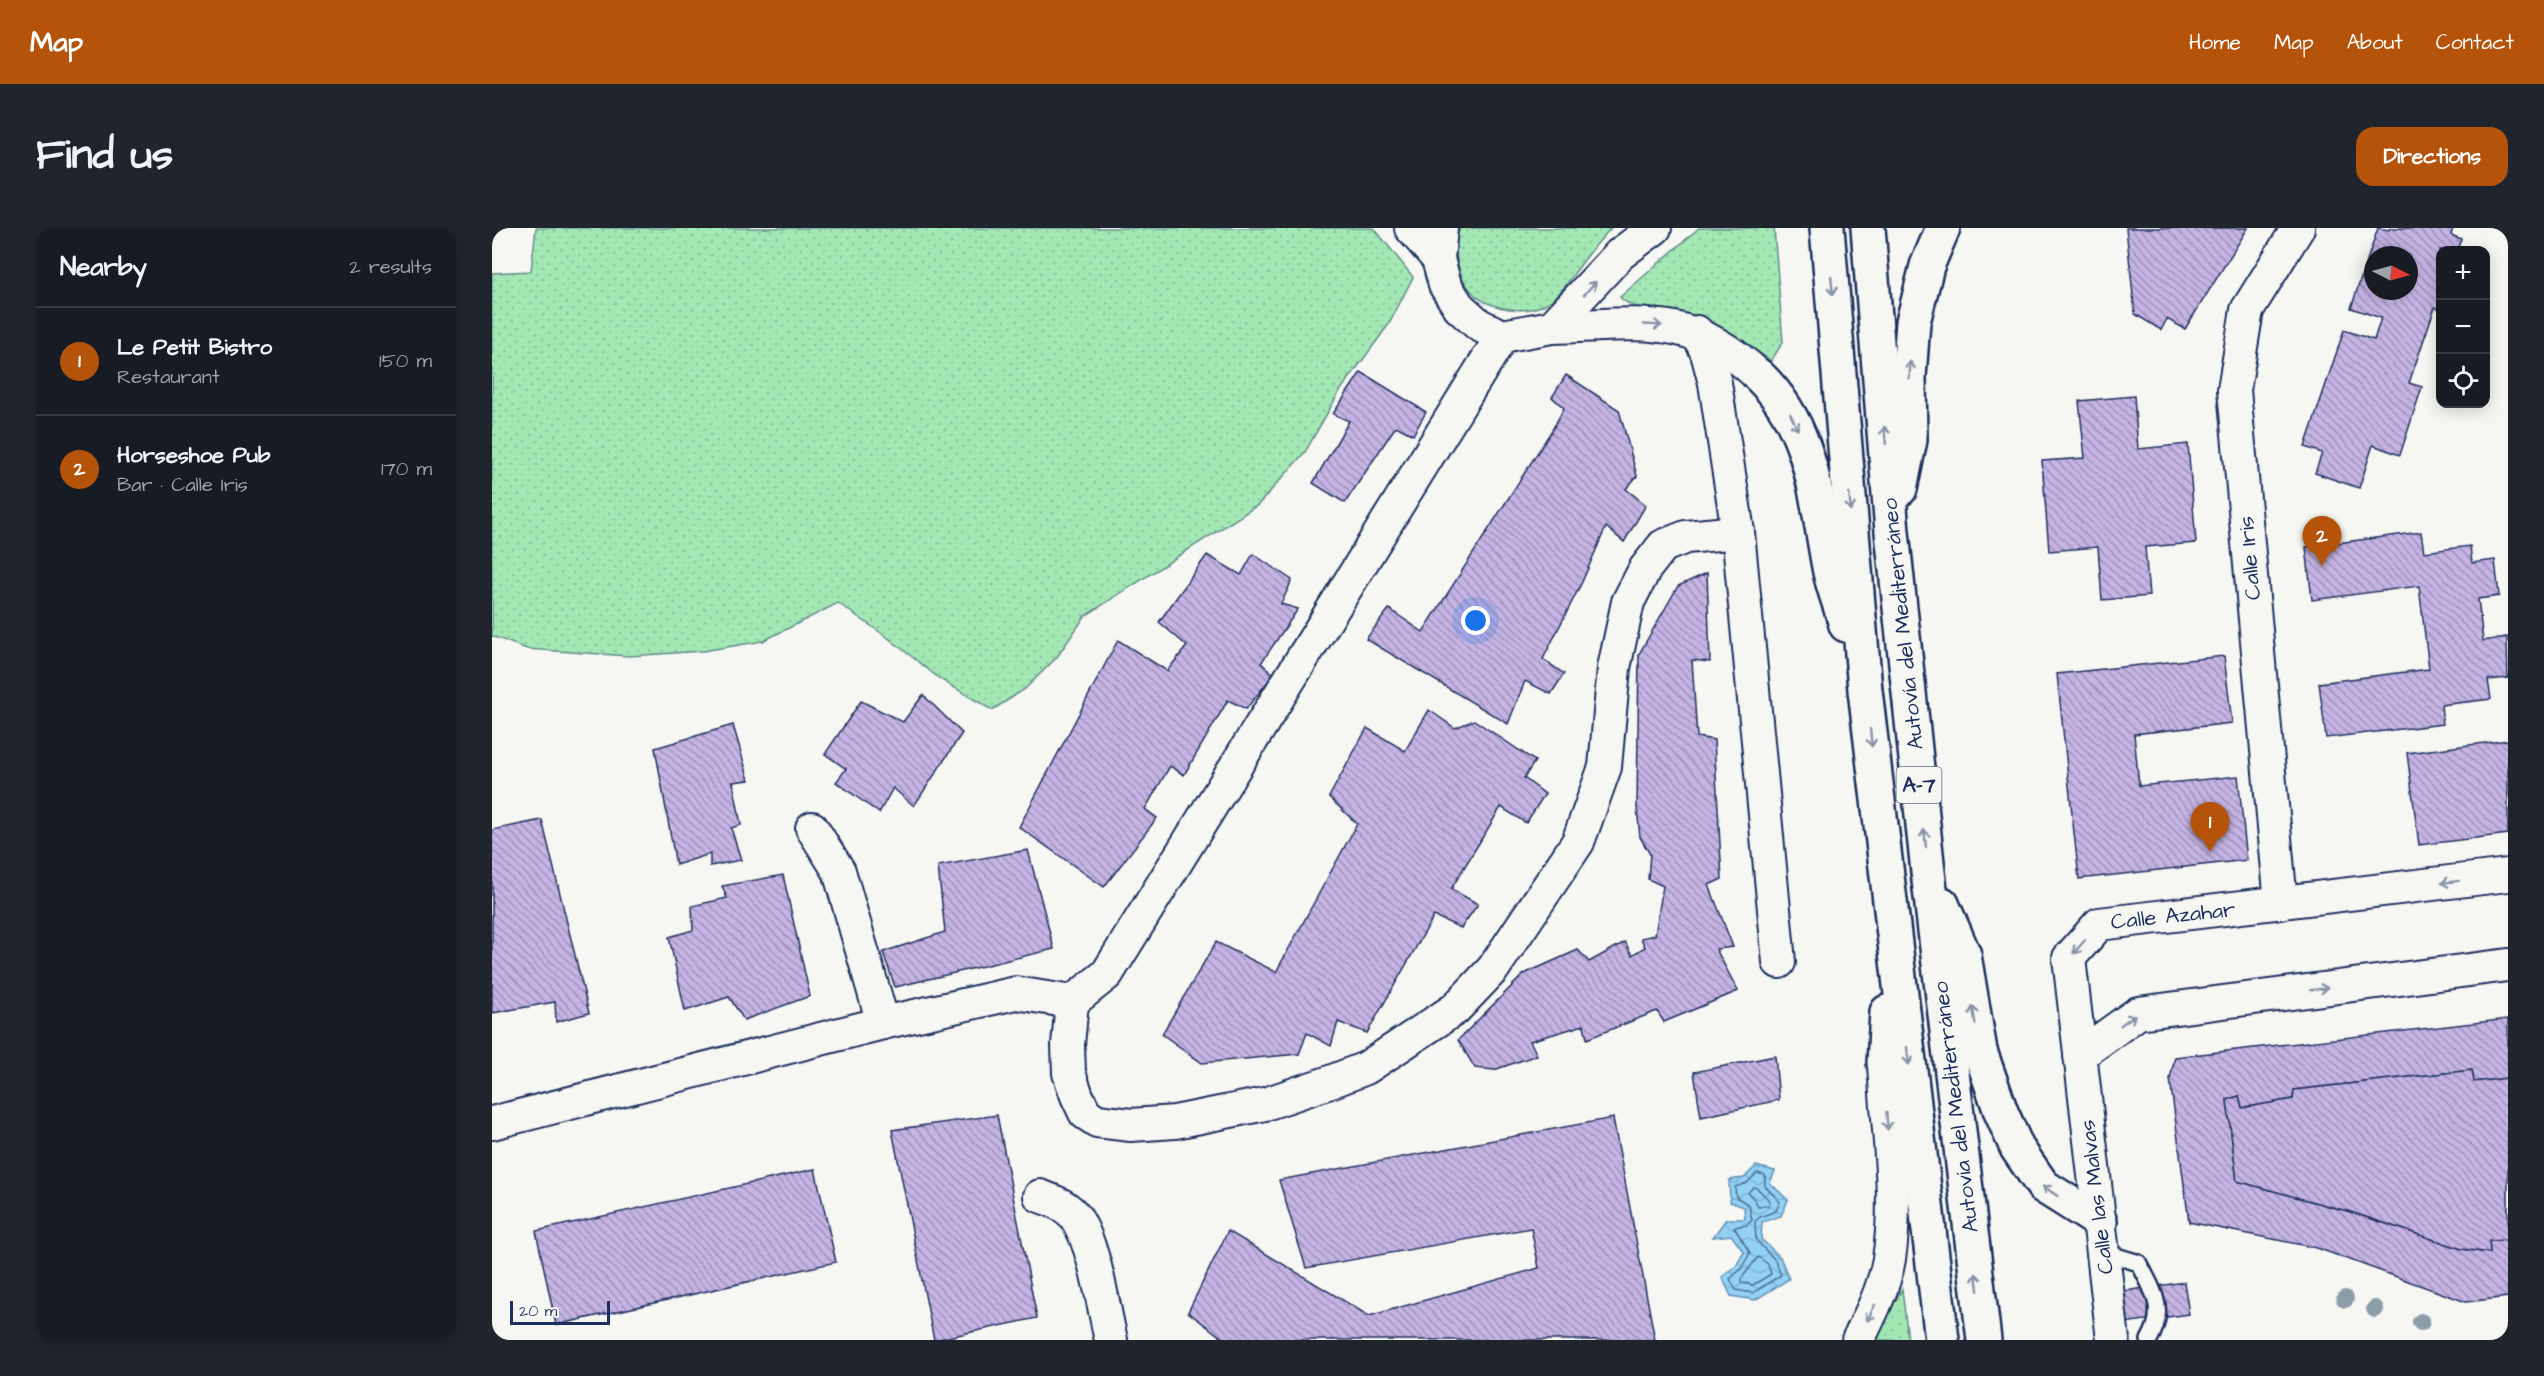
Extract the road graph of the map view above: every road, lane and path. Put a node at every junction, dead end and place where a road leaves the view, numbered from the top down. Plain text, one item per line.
1 (1411, 228) edge
2 (1441, 228) edge
3 (1655, 228) edge
4 (1827, 228) edge
5 (1868, 228) edge
6 (1943, 228) edge
7 (2298, 228) edge
8 (1438, 260) junction
9 (1552, 327) junction
10 (1697, 332) junction
11 (1502, 336) junction
12 (1760, 376) junction
13 (1720, 420) junction
14 (1738, 532) junction
15 (1893, 532) junction
16 (1865, 690) junction
17 (812, 828) dead end
18 (1928, 872) junction
19 (2508, 875) edge
20 (2281, 903) junction
21 (1893, 936) junction
22 (1779, 962) dead end
23 (2508, 965) edge
24 (1072, 1002) junction
25 (883, 1023) junction
26 (2080, 1055) junction
27 (1884, 1063) joint
28 (492, 1124) edge
29 (1040, 1196) dead end
30 (2101, 1237) junction
31 (1111, 1340) edge
32 (1858, 1340) edge
33 (1942, 1340) edge
34 (1984, 1340) edge
35 (2113, 1340) edge
36 (2149, 1340) edge

1 - 8 street
2 - 8 street
9 -> 3 street
4 -> 16 highway, Autovía del Mediterráneo / A-7
15 -> 5 highway, Autovía del Mediterráneo / A-7
15 -> 6 highway
7 - 20 street, Calle Iris
8 - 11 street
9 -> 10 street
9 - 11 street
10 - 12 street
10 - 13 street
11 - 24 street
12 - 13 street
12 -> 16 highway
13 - 14 street
14 - 22 street
14 - 24 street
18 -> 15 highway, Autovía del Mediterráneo / A-7
16 -> 21 highway, Autovía del Mediterráneo / A-7
17 - 25 street
30 -> 18 highway
34 -> 18 highway, Autovía del Mediterráneo / A-7
19 -> 20 street, Calle Azahar
20 -> 26 street, Calle Azahar
21 - 27 highway
21 -> 33 highway, Autovía del Mediterráneo / A-7
26 -> 23 street
24 - 25 street
25 - 28 street
26 - 30 street, Calle las Malvas
27 -> 32 street
29 - 31 street
30 - 35 street, Calle las Malvas
30 - 36 lane

